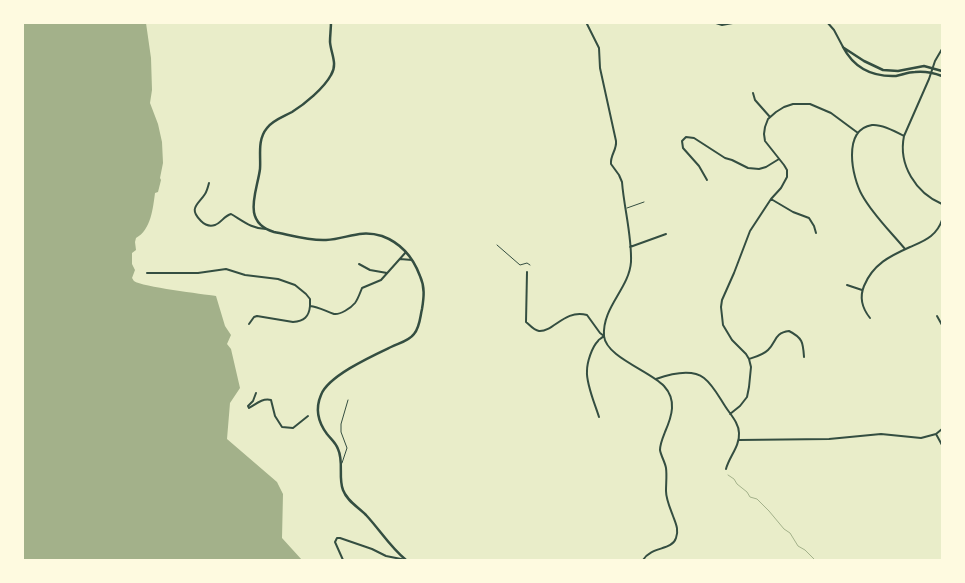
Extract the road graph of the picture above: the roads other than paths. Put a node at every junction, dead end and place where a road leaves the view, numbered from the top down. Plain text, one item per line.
1 (331, 22) edge
2 (586, 22) edge
3 (713, 22) edge
4 (738, 22) edge
5 (827, 22) edge
6 (843, 47) junction
7 (942, 49) edge
8 (933, 68) junction
9 (942, 71) edge
10 (931, 73) junction
11 (942, 76) edge
12 (753, 93) dead end
13 (770, 117) junction
14 (858, 133) junction
15 (904, 136) junction
16 (779, 159) junction
17 (707, 180) dead end
18 (209, 183) dead end
19 (771, 199) junction
20 (644, 202) dead end
21 (942, 204) edge
22 (626, 208) junction
23 (942, 220) edge
24 (266, 229) junction
25 (816, 233) dead end
26 (666, 234) dead end
27 (630, 247) junction
28 (905, 249) junction
29 (406, 252) junction
30 (400, 258) junction
31 (412, 260) junction
32 (359, 264) dead end
33 (527, 272) dead end
34 (147, 273) dead end
35 (388, 273) junction
36 (847, 285) dead end
37 (862, 290) junction
38 (310, 306) junction
39 (936, 316) dead end
40 (870, 318) dead end
41 (249, 324) dead end
42 (942, 325) edge
43 (604, 336) junction
44 (804, 357) dead end
45 (749, 359) junction
46 (656, 379) junction
47 (256, 393) dead end
48 (348, 400) dead end
49 (730, 414) junction
50 (308, 416) dead end
51 (599, 417) dead end
52 (942, 429) edge
53 (936, 434) junction
54 (739, 440) junction
55 (942, 445) edge
56 (341, 466) junction
57 (726, 469) dead end
58 (343, 560) edge
59 (406, 560) edge
60 (644, 560) edge

1 - 24 street
2 - 22 street
3 - 4 street
5 - 6 street
6 - 8 street
6 - 10 street
7 - 8 street
8 - 9 street
8 - 10 street
10 - 11 street
10 - 15 street
12 - 13 street
13 - 14 street
13 - 16 street
14 - 15 street
14 - 28 street
15 - 21 street
16 - 17 street
16 - 19 street
18 - 24 street
19 - 25 street
19 - 45 street
20 - 22 lane
22 - 27 street
23 - 28 street
24 - 29 street
26 - 27 street
27 - 43 street
28 - 37 street
29 - 30 street
29 - 31 street
30 - 31 street
30 - 35 street
31 - 56 street
32 - 35 street
33 - 43 street
34 - 38 street
35 - 38 street
36 - 37 street
37 - 40 street
38 - 41 street
39 - 42 street
43 - 46 street
43 - 51 street
44 - 45 street
45 - 49 street
46 - 49 street
46 - 60 street
47 - 50 street
48 - 56 lane
49 - 54 street
52 - 53 street
53 - 54 street
53 - 55 street
54 - 57 street
56 - 59 street
58 - 59 street

